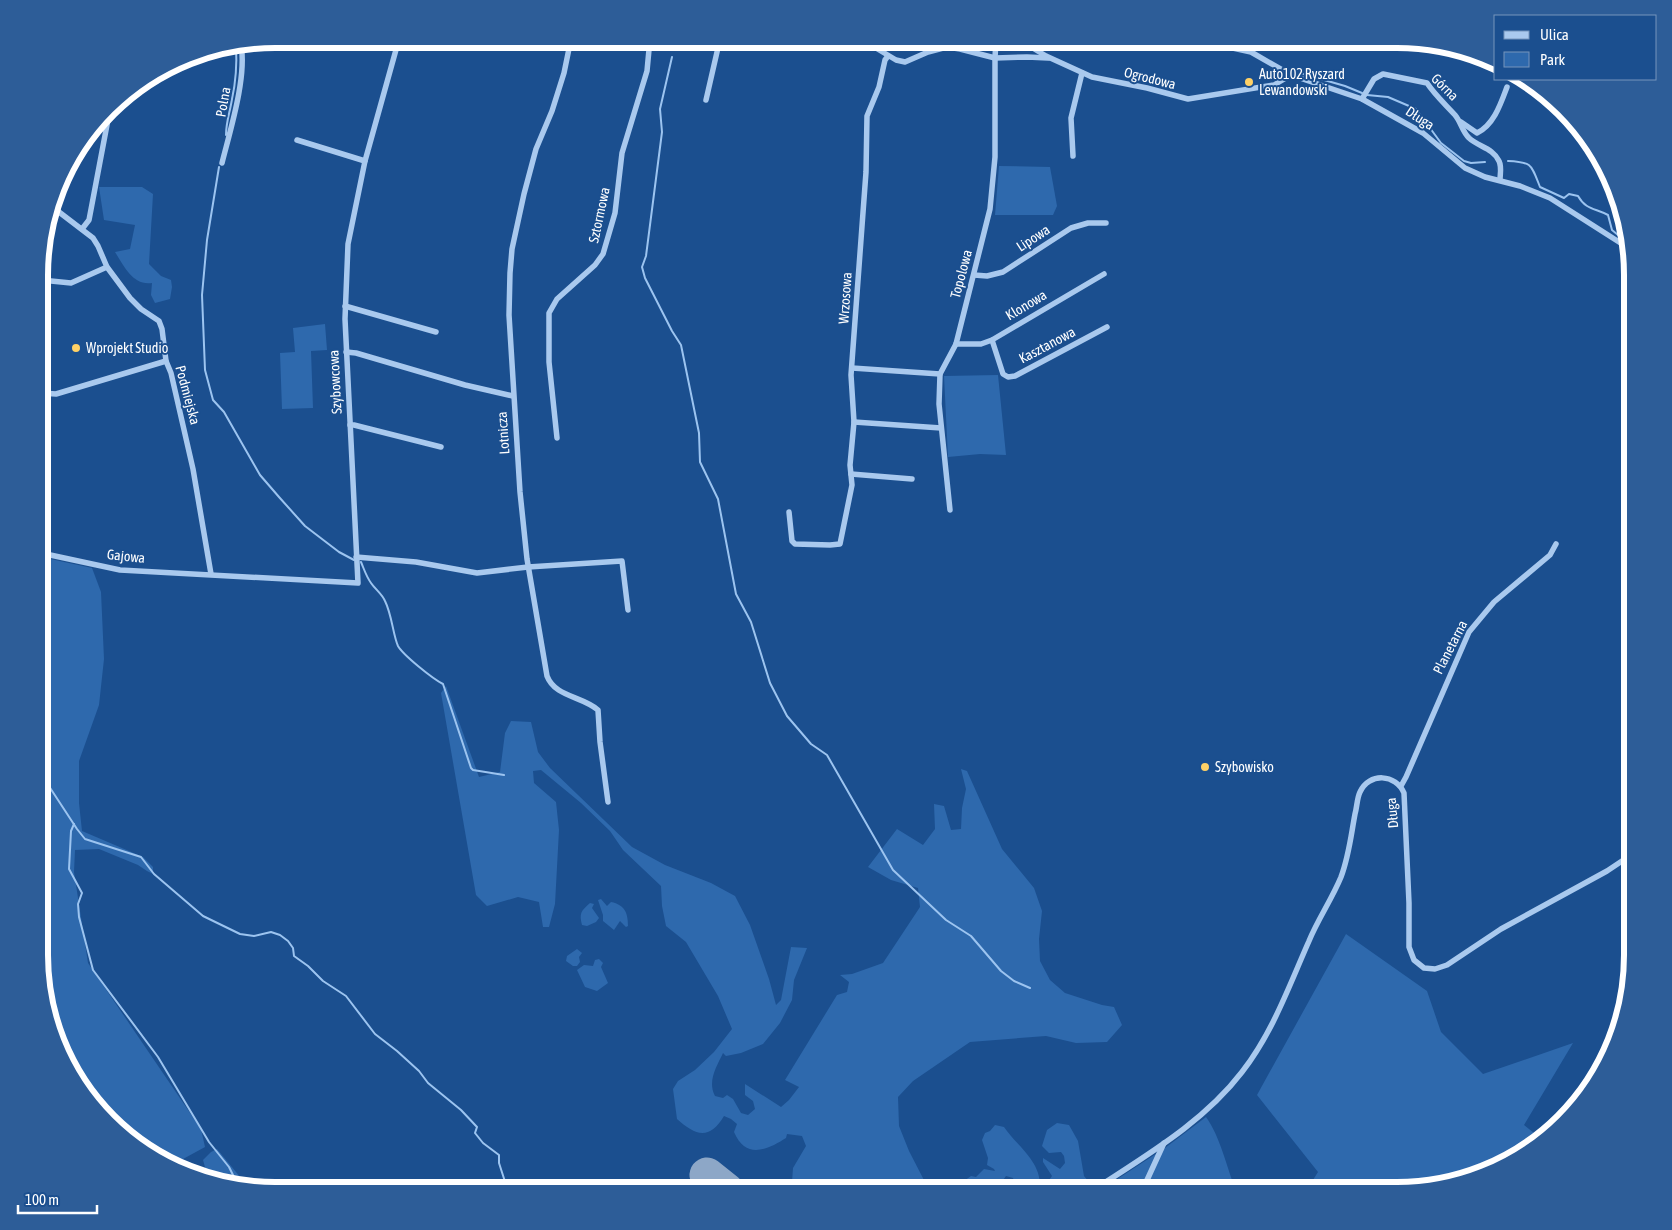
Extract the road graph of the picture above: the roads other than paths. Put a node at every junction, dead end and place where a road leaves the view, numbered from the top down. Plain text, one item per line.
1 (396, 48) edge
2 (569, 48) edge
3 (649, 48) edge
4 (718, 48) edge
5 (877, 48) edge
6 (943, 48) edge
7 (954, 48) edge
8 (996, 48) edge
9 (1034, 48) edge
10 (1233, 48) edge
11 (242, 50) edge
12 (888, 56) junction
13 (995, 58) junction
14 (1052, 58) junction
15 (1082, 73) junction
16 (1291, 76) junction
17 (1507, 87) dead end
18 (1363, 97) junction
19 (706, 100) dead end
20 (108, 121) edge
21 (1459, 121) junction
22 (297, 140) dead end
23 (1072, 156) dead end
24 (365, 161) junction
25 (222, 163) dead end
26 (1500, 180) junction
27 (57, 209) edge
28 (1106, 223) dead end
29 (82, 229) junction
30 (1623, 244) edge
31 (107, 267) junction
32 (1104, 274) dead end
33 (974, 275) junction
34 (48, 281) edge
35 (345, 306) junction
36 (1107, 327) dead end
37 (436, 332) dead end
38 (992, 340) junction
39 (956, 344) junction
40 (346, 352) junction
41 (166, 361) junction
42 (852, 368) junction
43 (940, 374) junction
44 (48, 393) edge
45 (513, 396) junction
46 (854, 422) junction
47 (350, 425) junction
48 (940, 428) junction
49 (557, 438) dead end
50 (441, 446) dead end
51 (851, 474) junction
52 (912, 479) dead end
53 (950, 510) dead end
54 (789, 512) dead end
55 (1556, 544) dead end
56 (48, 555) edge
57 (356, 557) junction
58 (528, 566) junction
59 (211, 574) junction
60 (628, 610) dead end
61 (1401, 786) junction
62 (608, 802) dead end
63 (1624, 860) edge
64 (1164, 1143) junction
65 (1106, 1182) edge
66 (1146, 1182) edge

1 - 24 street, Szybowcowa
2 - 45 street, Lotnicza
3 - 49 street, Sztormowa
4 - 19 street
5 - 12 street
6 - 12 street
7 - 13 street
8 - 13 street, Topolowa
9 - 14 street, Ogrodowa
10 - 16 street, Długa
11 - 25 street, Polna
12 - 42 street, Wrzosowa
13 - 14 street
13 - 33 street, Topolowa
14 - 15 street, Ogrodowa
15 - 16 street, Ogrodowa
15 - 23 street
16 - 18 street, Długa
17 - 21 street, Górna
18 - 21 street, Górna
18 - 26 street, Długa
20 - 29 street
21 - 26 street, Górna
22 - 24 street
24 - 35 street, Szybowcowa
26 - 30 street, Długa
27 - 29 street, Podmiejska
28 - 33 street, Lipowa
29 - 31 street, Podmiejska
31 - 34 street
31 - 41 street, Podmiejska
32 - 38 street, Klonowa
33 - 39 street, Topolowa
35 - 37 street
35 - 40 street, Szybowcowa
36 - 38 street, Kasztanowa
38 - 39 street, Klonowa
39 - 43 street, Topolowa
40 - 45 street
40 - 47 street, Szybowcowa
41 - 44 street
41 - 59 street, Podmiejska
42 - 43 street
42 - 46 street, Wrzosowa
43 - 48 street, Topolowa
45 - 58 street, Lotnicza
46 - 48 street
46 - 51 street, Wrzosowa
47 - 50 street
47 - 57 street, Szybowcowa
48 - 53 street, Topolowa
51 - 52 street
51 - 54 street, Wrzosowa
55 - 61 street, Planetarna
56 - 59 street, Gajowa
57 - 58 street
57 - 59 street, Szybowcowa
58 - 60 street
58 - 62 street, Lotnicza
61 - 63 street, Długa
61 - 64 street, Długa
64 - 65 street
64 - 66 street

